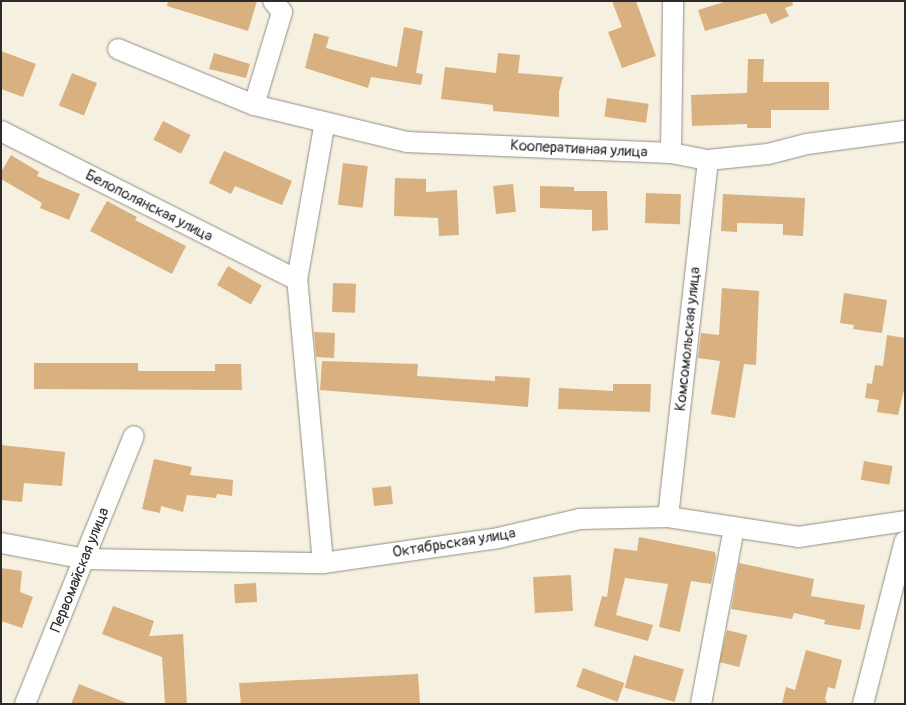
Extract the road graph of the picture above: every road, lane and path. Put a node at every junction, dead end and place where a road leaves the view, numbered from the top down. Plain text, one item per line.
1 (672, 1) edge
2 (280, 5) edge
3 (118, 49) dead end
4 (254, 105) junction
5 (326, 122) junction
6 (1, 131) edge
7 (905, 131) edge
8 (671, 153) junction
9 (708, 160) junction
10 (297, 280) junction
11 (134, 436) dead end
12 (668, 517) junction
13 (905, 521) edge
14 (734, 527) junction
15 (905, 541) edge
16 (1, 543) edge
17 (86, 559) junction
18 (323, 562) junction
19 (25, 704) edge
20 (701, 704) edge
21 (863, 704) edge

1 - 8 street
2 - 4 street
3 - 4 street, Кооперативная улица
4 - 5 street, Кооперативная улица
5 - 8 street, Кооперативная улица
5 - 10 street
6 - 10 street, Белополянская улица
7 - 9 street, Кооперативная улица
8 - 9 street, Кооперативная улица
9 - 12 street, Комсомольская улица
10 - 18 street
11 - 17 street, Первомайская улица
12 - 14 street, Октябрьская улица
12 - 18 street, Октябрьская улица
13 - 14 street, Октябрьская улица
14 - 20 street
15 - 21 street
16 - 17 street, Октябрьская улица
17 - 18 street, Октябрьская улица
17 - 19 street, Первомайская улица

